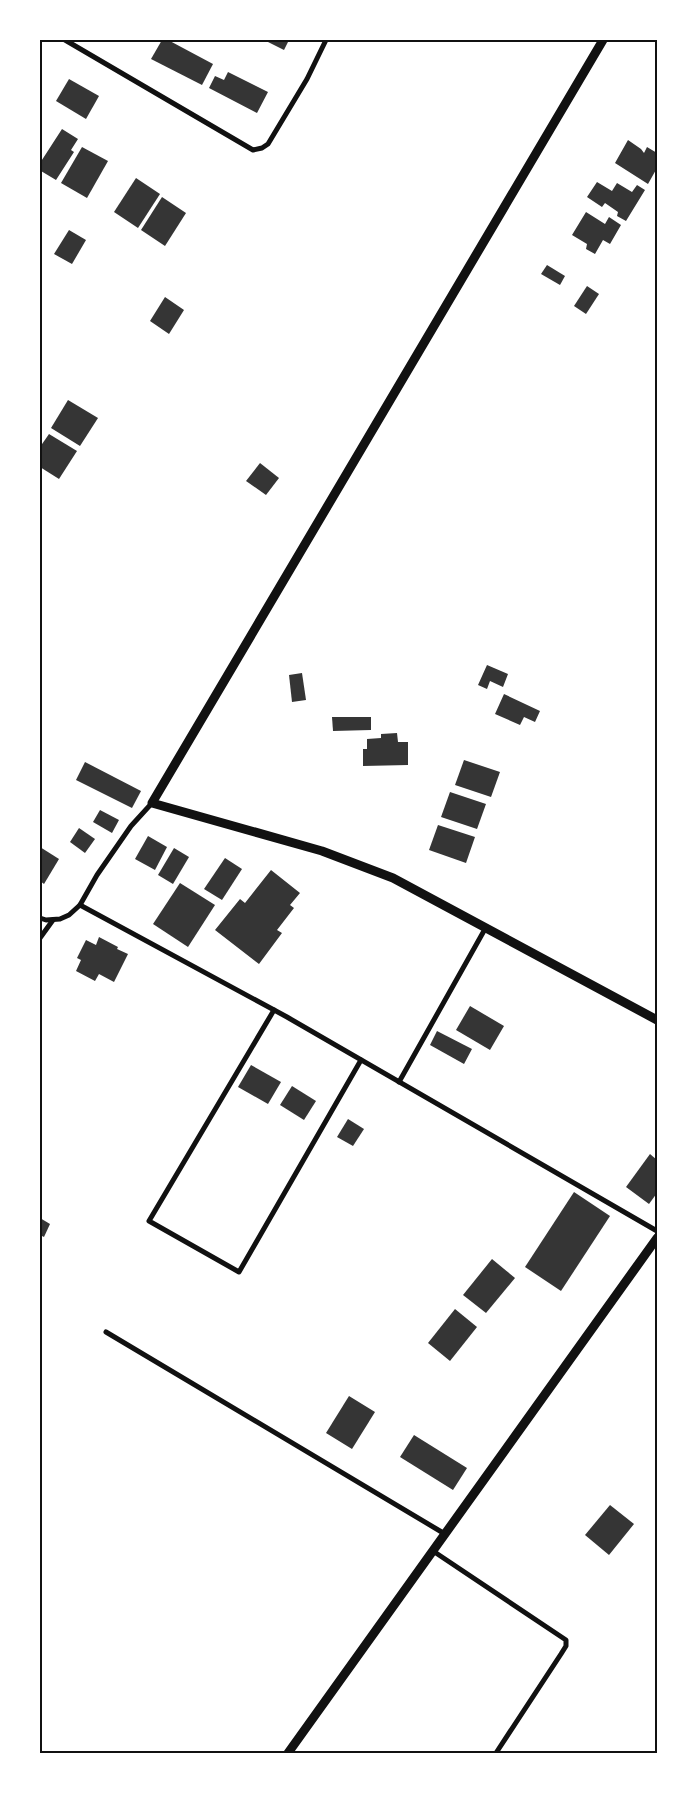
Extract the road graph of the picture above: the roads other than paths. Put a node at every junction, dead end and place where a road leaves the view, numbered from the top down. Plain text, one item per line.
1 (65, 40) edge
2 (326, 40) edge
3 (603, 40) edge
4 (152, 803) junction
5 (80, 905) junction
6 (40, 918) edge
7 (52, 920) junction
8 (486, 929) junction
9 (40, 938) edge
10 (274, 1010) junction
11 (657, 1020) edge
12 (361, 1060) junction
13 (399, 1082) junction
14 (657, 1231) edge
15 (657, 1238) edge
16 (106, 1332) dead end
17 (445, 1534) junction
18 (433, 1551) junction
19 (288, 1753) edge
20 (496, 1753) edge

1 - 2 street
3 - 4 street
4 - 5 street
4 - 8 street
5 - 7 street
5 - 10 street
6 - 7 street
7 - 9 street
8 - 11 street
8 - 13 street
10 - 12 street
10 - 12 street
12 - 13 street
13 - 14 street
15 - 17 street
16 - 17 street
17 - 18 street
18 - 19 street
18 - 20 street

